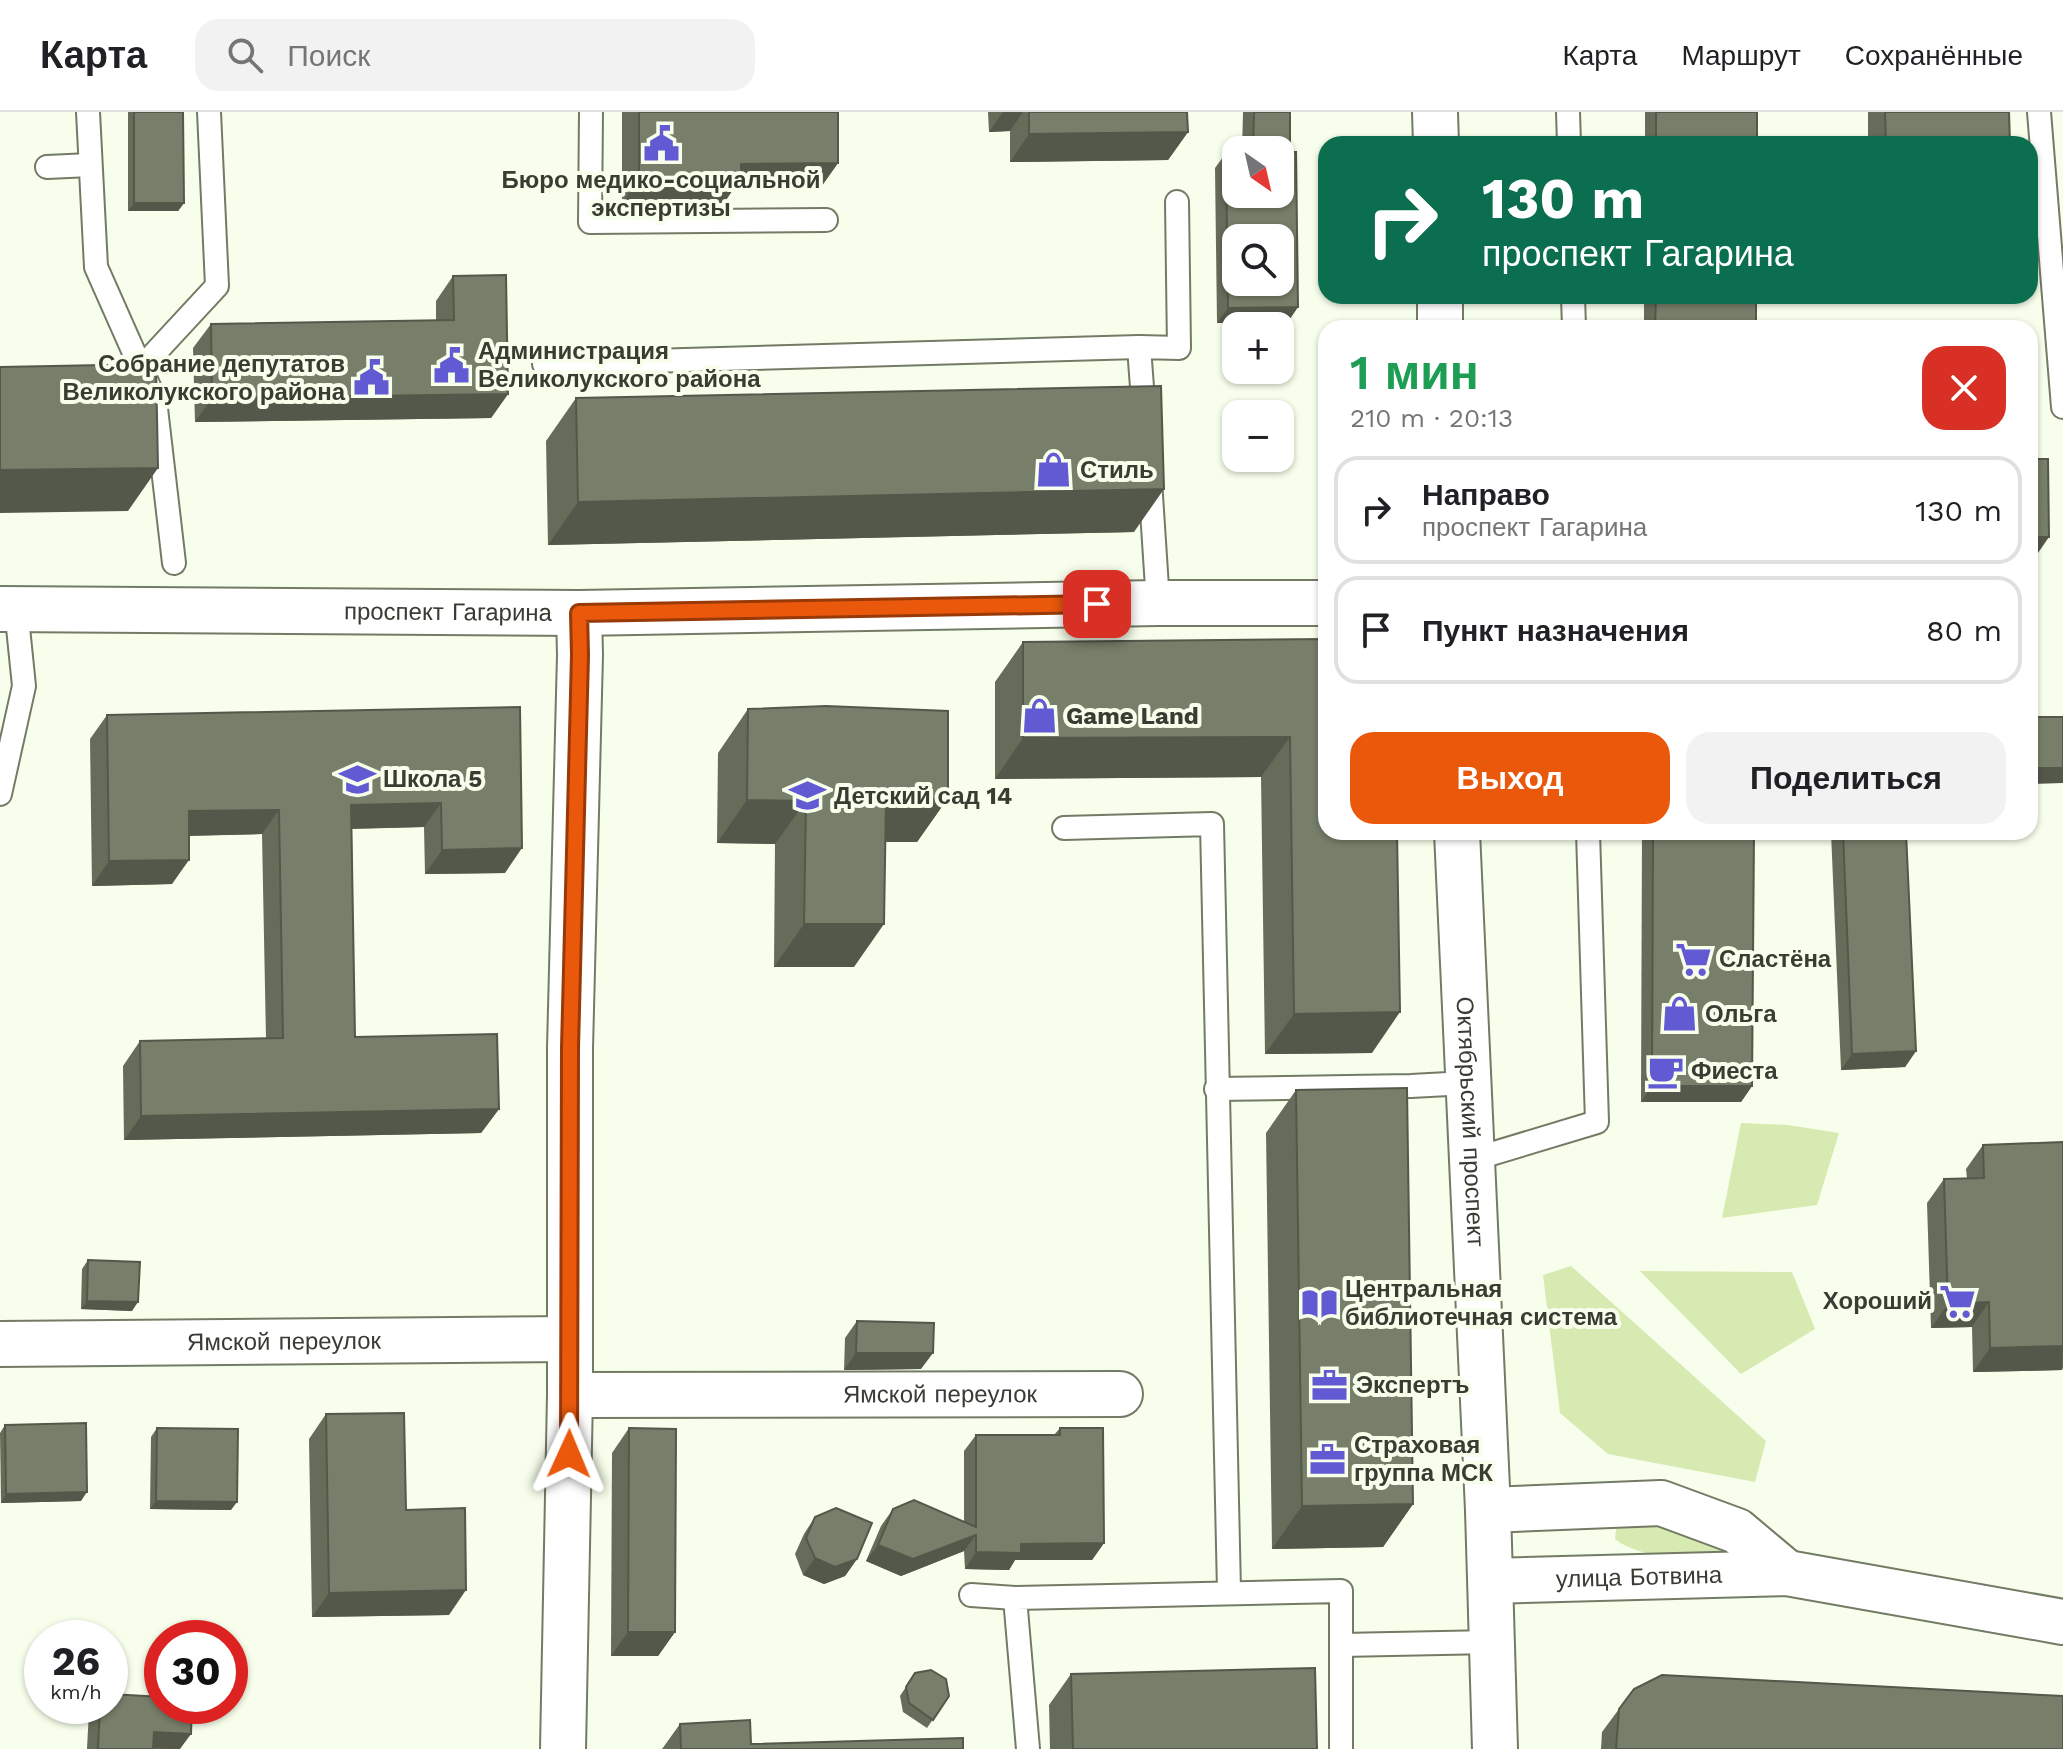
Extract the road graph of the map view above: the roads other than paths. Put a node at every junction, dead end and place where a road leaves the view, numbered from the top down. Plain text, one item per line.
1 (88, 112) edge
2 (209, 112) edge
3 (591, 112) edge
4 (1435, 112) edge
5 (1568, 112) edge
6 (2039, 112) edge
7 (1436, 136) edge
8 (1569, 136) edge
9 (90, 165) junction
10 (47, 167) dead end
11 (1177, 202) dead end
12 (826, 220) dead end
13 (1139, 347) junction
14 (544, 364) dead end
15 (141, 368) junction
16 (2063, 407) edge
17 (1146, 436) edge
18 (1148, 466) edge
19 (174, 563) dead end
20 (1158, 603) junction
21 (1318, 603) edge
22 (8, 608) edge
23 (579, 613) junction
24 (0, 794) edge
25 (1064, 828) dead end
26 (1457, 840) edge
27 (1588, 840) edge
28 (1467, 1083) junction
29 (1216, 1089) junction
30 (1471, 1160) junction
31 (570, 1339) junction
32 (0, 1344) edge
33 (1120, 1394) dead end
34 (570, 1395) junction
35 (1488, 1510) junction
36 (1787, 1573) junction
37 (1491, 1581) junction
38 (1229, 1591) junction
39 (971, 1595) dead end
40 (1015, 1598) junction
41 (2063, 1622) edge
42 (1492, 1642) junction
43 (1341, 1645) junction
44 (563, 1749) edge
45 (1028, 1749) edge
46 (1341, 1749) edge
47 (1495, 1749) edge

1 - 9 lane
2 - 15 lane
3 - 12 lane
4 - 7 main road
5 - 8 lane
6 - 16 lane
9 - 10 lane
9 - 15 lane
11 - 13 lane
13 - 14 lane
13 - 17 lane
15 - 19 lane
18 - 20 lane
20 - 21 main road, проспект Гагарина
20 - 23 main road, проспект Гагарина
22 - 23 main road, проспект Гагарина
22 - 24 lane
23 - 31 main road
25 - 29 lane
26 - 28 main road, Октябрьский проспект
27 - 30 lane
28 - 29 lane
28 - 30 main road, Октябрьский проспект
29 - 38 lane
30 - 35 main road, Октябрьский проспект
31 - 32 main road, Ямской переулок
31 - 34 main road
33 - 34 main road, Ямской переулок
34 - 44 main road
35 - 36 main road, улица Ботвина
35 - 37 main road, Октябрьский проспект
36 - 37 main road, улица Ботвина
36 - 41 main road, улица Ботвина
37 - 42 main road, Октябрьский проспект
38 - 40 lane
38 - 43 lane
39 - 40 lane
40 - 45 lane
42 - 43 lane
42 - 47 main road, Октябрьский проспект
43 - 46 lane

